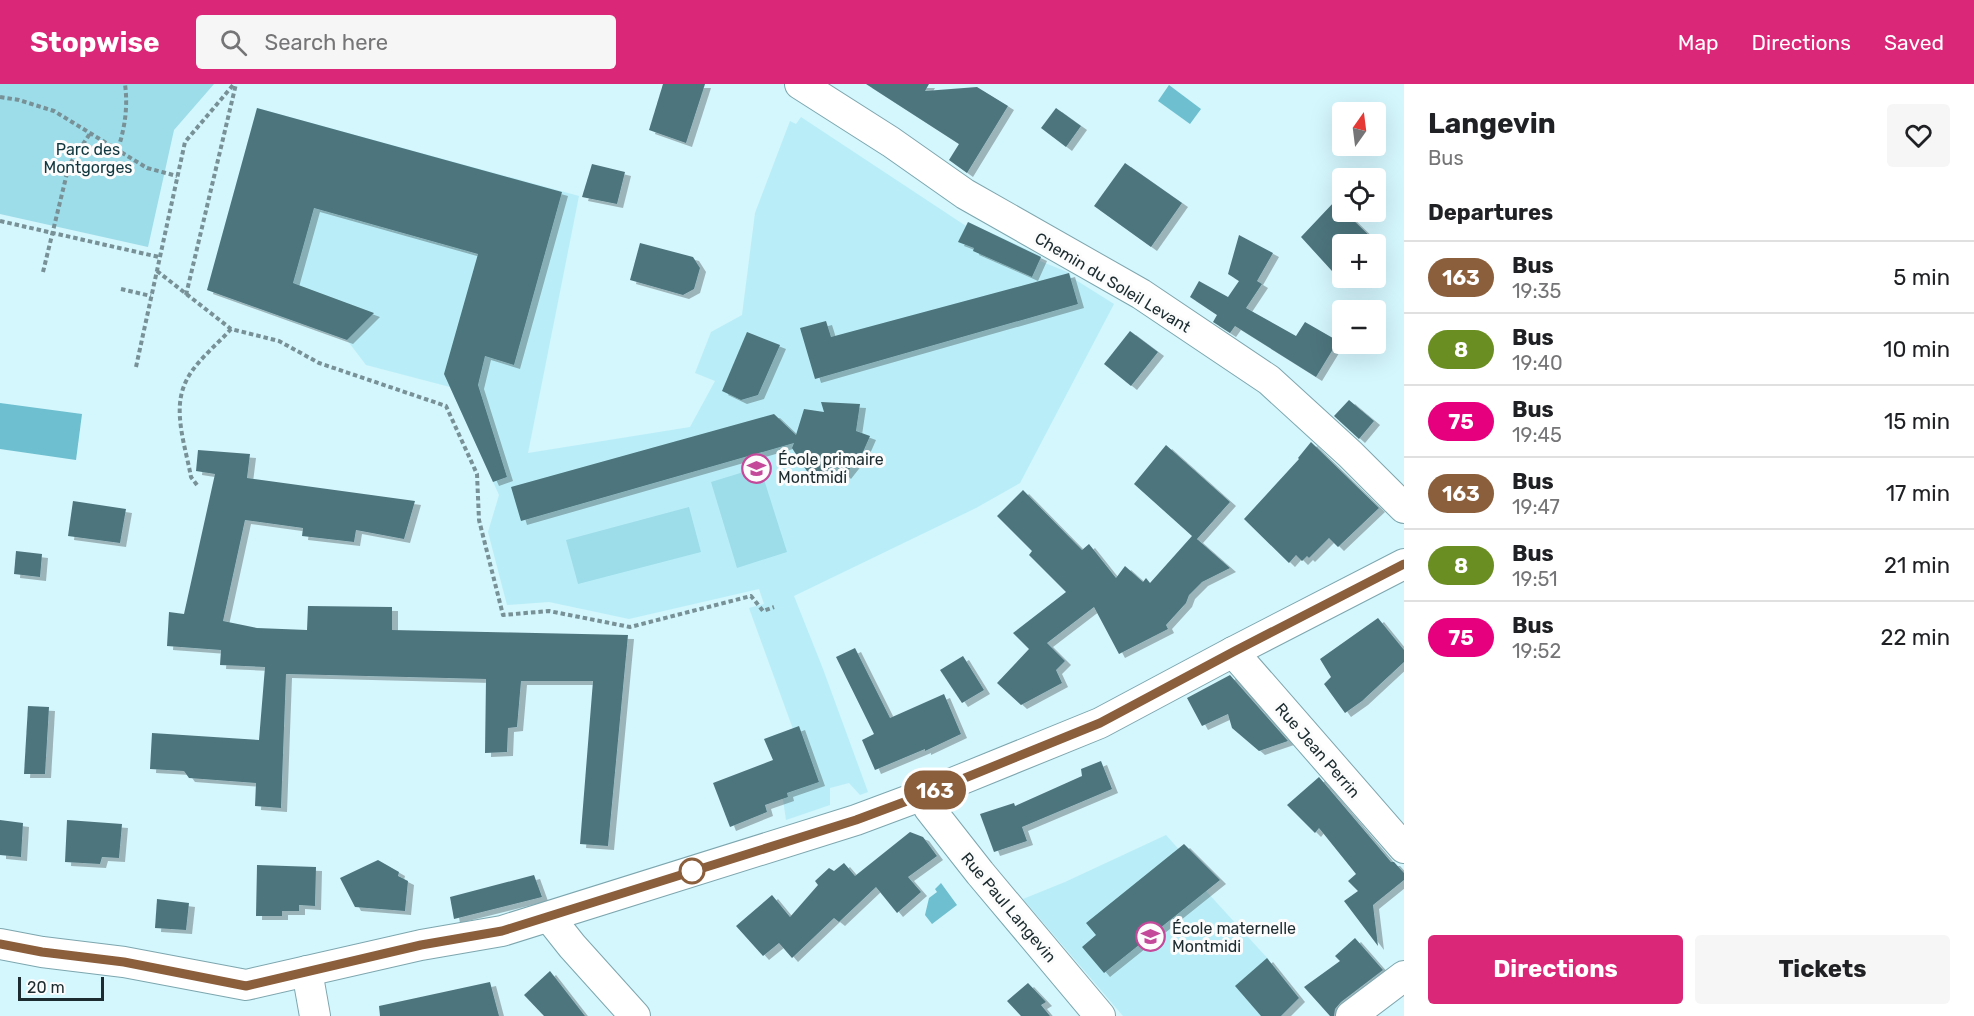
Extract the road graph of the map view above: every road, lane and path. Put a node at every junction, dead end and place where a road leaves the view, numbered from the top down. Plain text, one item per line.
1 (125, 84) edge
2 (235, 84) edge
3 (808, 86) edge
4 (0, 98) edge
5 (91, 132) junction
6 (118, 149) junction
7 (177, 177) junction
8 (0, 221) edge
9 (52, 233) junction
10 (159, 257) junction
11 (157, 271) junction
12 (43, 272) dead end
13 (121, 289) dead end
14 (186, 295) junction
15 (151, 296) junction
16 (231, 330) junction
17 (136, 367) dead end
18 (197, 485) dead end
19 (1404, 508) edge
20 (1404, 564) edge
21 (774, 608) dead end
22 (1233, 652) junction
23 (923, 795) junction
24 (1404, 848) edge
25 (549, 916) junction
26 (0, 944) edge
27 (306, 971) junction
28 (1404, 976) edge
29 (315, 1016) edge
30 (635, 1016) edge
31 (1100, 1016) edge
32 (1351, 1016) edge

1 - 6 path
2 - 7 path
2 - 14 path
3 - 19 street, Chemin du Soleil Levant
4 - 5 path
5 - 6 path
5 - 9 path
6 - 7 path
7 - 10 path
8 - 9 path
9 - 10 path
9 - 12 path
10 - 11 path
11 - 14 path
11 - 15 path
13 - 15 path
14 - 16 path
15 - 17 path
16 - 18 path
16 - 21 path
20 - 22 street
22 - 23 street
22 - 24 street, Rue Jean Perrin
23 - 25 street
23 - 31 street, Rue Paul Langevin
25 - 27 street
25 - 30 street
26 - 27 street
27 - 29 street
28 - 32 street

